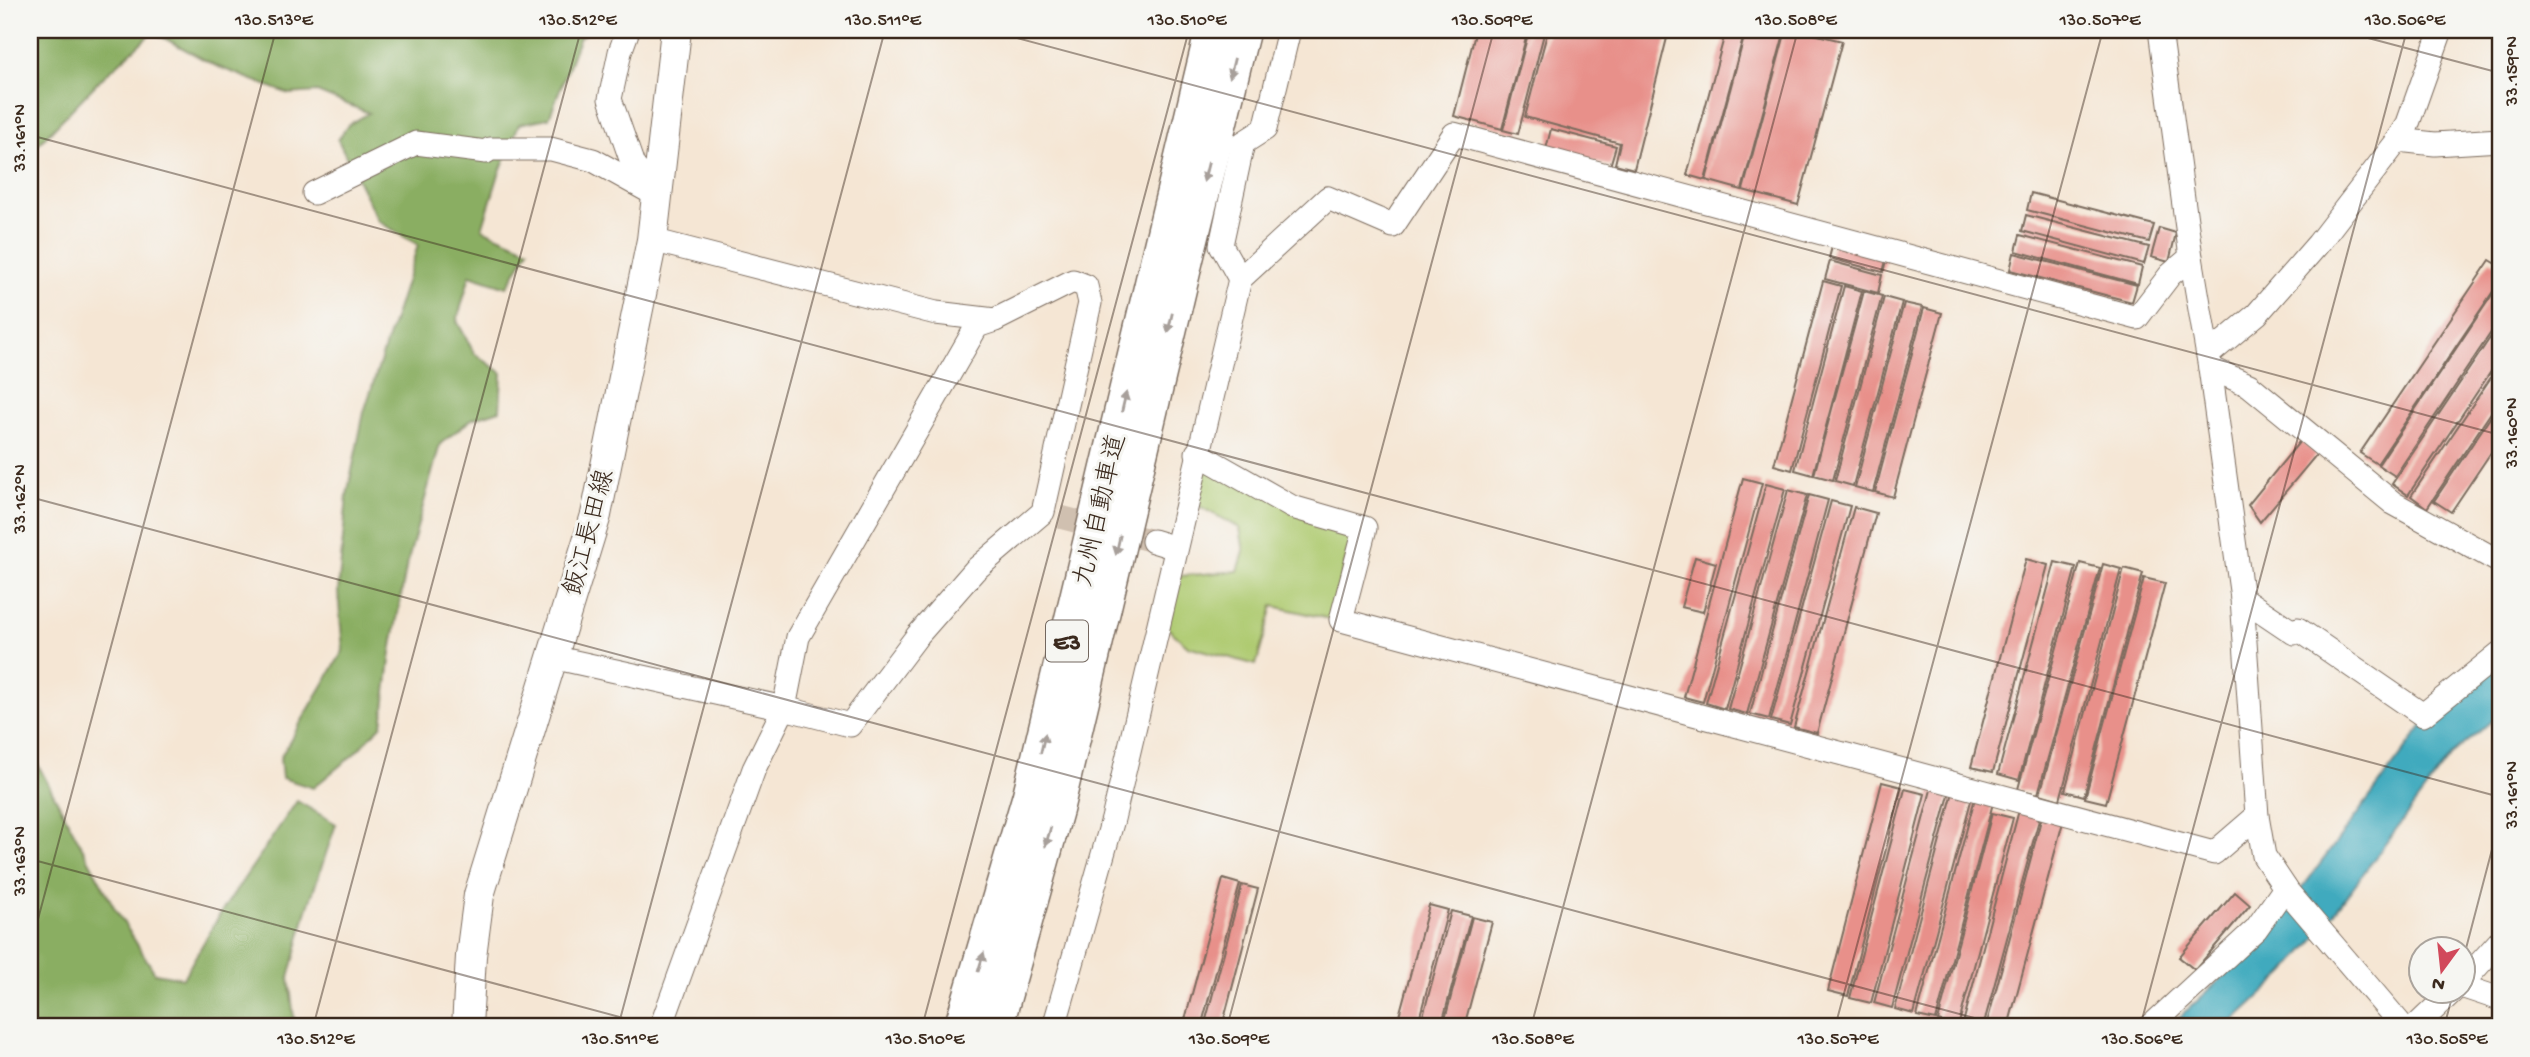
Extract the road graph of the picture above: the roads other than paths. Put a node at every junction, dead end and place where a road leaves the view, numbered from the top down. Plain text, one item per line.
1 (628, 30) edge
2 (676, 30) edge
3 (1213, 30) edge
4 (1242, 30) edge
5 (1289, 30) edge
6 (2160, 30) edge
7 (2441, 30) edge
8 (1209, 104) junction
9 (2398, 140) junction
10 (2500, 141) edge
11 (314, 193) dead end
12 (656, 195) junction
13 (652, 240) junction
14 (1172, 254) junction
15 (2191, 257) junction
16 (1240, 279) junction
17 (995, 320) junction
18 (2209, 362) junction
19 (1197, 453) junction
20 (1153, 541) tunnel mouth
21 (1176, 548) junction
22 (2500, 562) edge
23 (2242, 598) junction
24 (2500, 653) edge
25 (552, 657) junction
26 (784, 708) junction
27 (2257, 816) junction
28 (2287, 890) junction
29 (2500, 941) edge
30 (2478, 965) edge
31 (2478, 992) edge
32 (2500, 999) edge
33 (2439, 1004) edge
34 (467, 1027) edge
35 (661, 1027) edge
36 (962, 1027) edge
37 (995, 1027) edge
38 (1054, 1027) edge
39 (2150, 1027) edge
40 (2403, 1027) edge
41 (2415, 1027) edge

1 - 12 street
2 - 12 main road, 飯江長田線
3 - 8 highway, 九州自動車道 / E3
4 -> 8 highway, 九州自動車道 / E3
5 - 16 street
6 - 15 street
7 - 9 street
8 - 14 highway, 九州自動車道 / E3
9 - 10 street
9 - 18 street
11 - 12 street
12 - 13 main road, 飯江長田線
13 - 17 street
13 - 25 main road, 飯江長田線
36 -> 14 highway, 九州自動車道 / E3
14 -> 37 highway, 九州自動車道 / E3
15 - 16 street
15 - 18 street
16 - 19 street
17 - 26 street
17 - 26 street
18 - 22 street
18 - 23 street
19 - 21 street
19 - 27 street
20 - 21 street
21 - 38 street
23 - 24 street
23 - 27 street
25 - 26 street
25 - 34 main road, 飯江長田線
26 - 35 street
27 - 28 street
28 - 39 street
28 - 40 street
29 - 30 street
31 - 32 street
33 - 41 street

